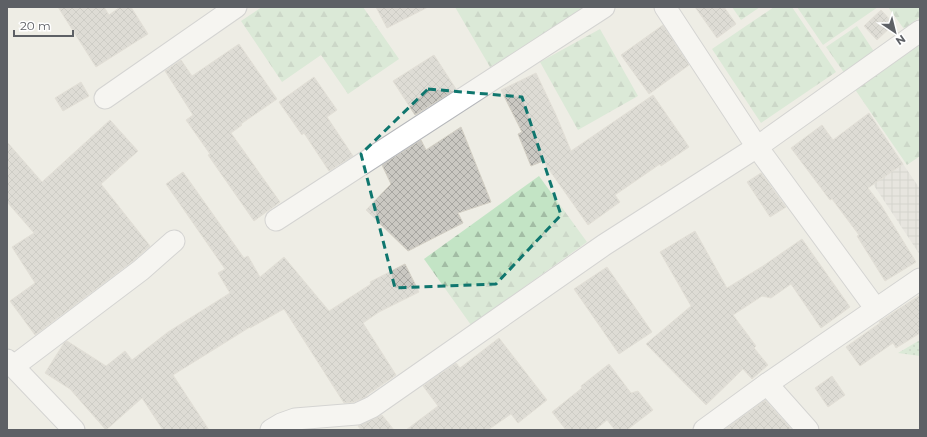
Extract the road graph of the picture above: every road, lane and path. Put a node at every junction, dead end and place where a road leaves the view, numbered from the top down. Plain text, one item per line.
1 (236, 7) edge
2 (604, 7) edge
3 (665, 7) edge
4 (920, 31) edge
5 (105, 98) dead end
6 (757, 147) junction
7 (276, 220) dead end
8 (174, 241) dead end
9 (920, 278) edge
10 (876, 309) junction
11 (10, 363) edge
12 (766, 384) junction
13 (74, 430) edge
14 (272, 430) edge
15 (704, 430) edge
16 (808, 430) edge

1 - 5 street
2 - 7 street
3 - 6 street
4 - 6 street
6 - 10 street
6 - 14 street
8 - 11 street
9 - 10 street
10 - 12 street
11 - 13 street
12 - 15 street
12 - 16 street

